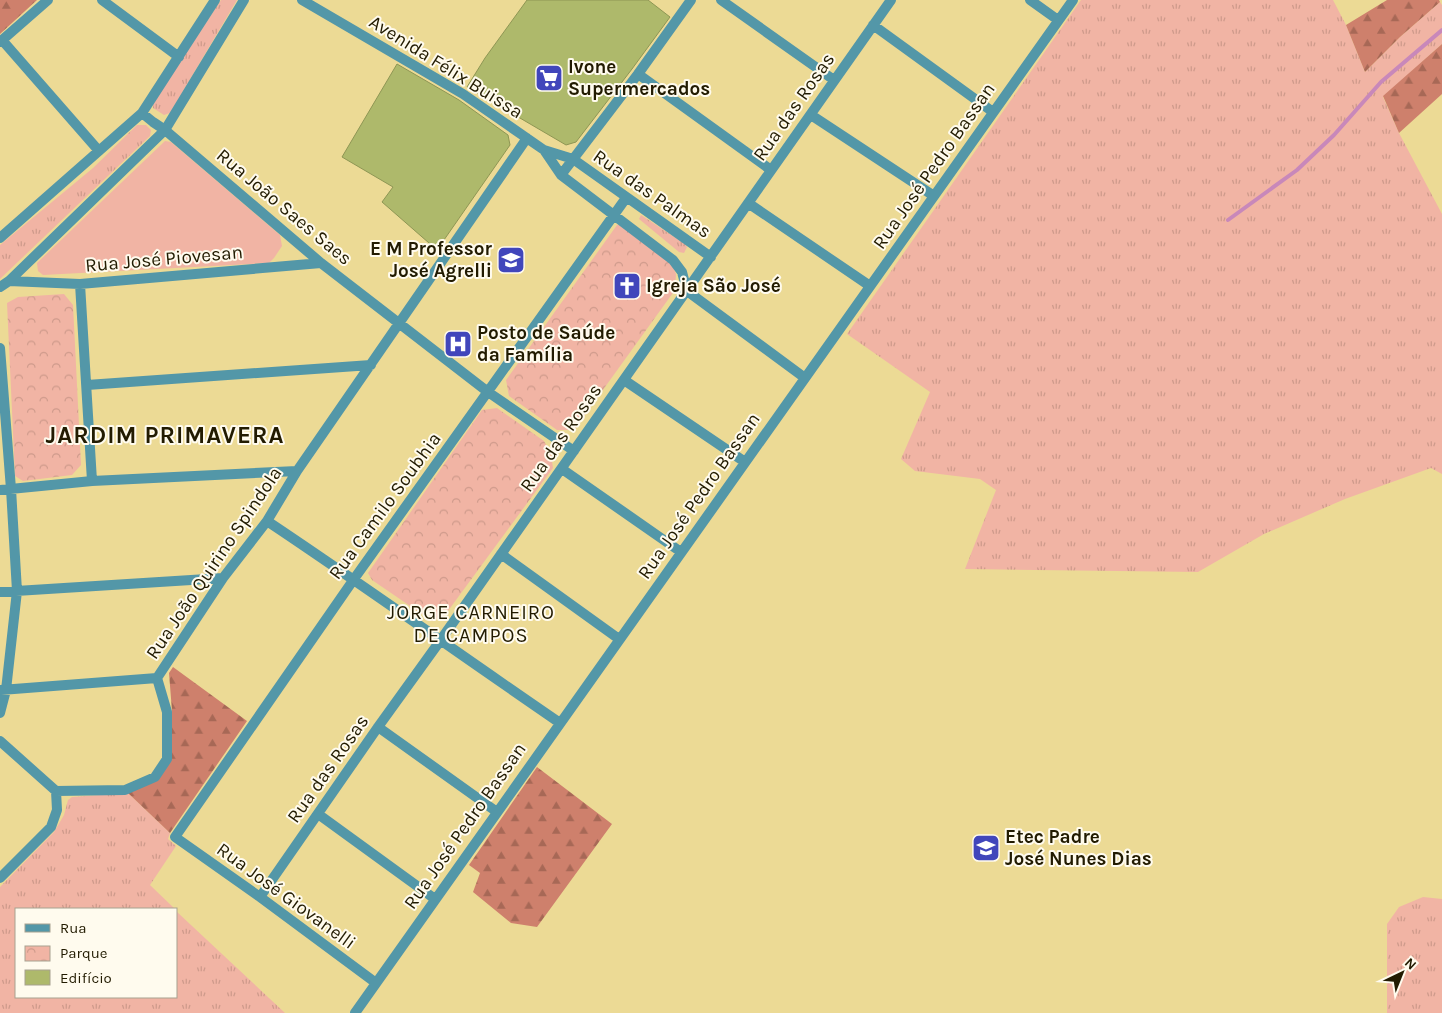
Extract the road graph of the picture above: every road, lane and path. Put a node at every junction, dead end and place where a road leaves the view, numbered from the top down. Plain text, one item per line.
1 (48, 0) edge
2 (102, 0) edge
3 (215, 0) edge
4 (244, 0) edge
5 (302, 0) edge
6 (691, 0) edge
7 (721, 0) edge
8 (891, 0) edge
9 (1030, 0) edge
10 (1073, 0) edge
11 (1058, 20) junction
12 (873, 25) junction
13 (1, 41) edge
14 (179, 57) junction
15 (638, 74) junction
16 (834, 80) junction
17 (993, 112) junction
18 (142, 113) junction
19 (810, 115) junction
20 (165, 130) junction
21 (527, 138) junction
22 (544, 150) junction
23 (99, 151) junction
24 (573, 159) junction
25 (771, 170) junction
26 (561, 175) junction
27 (934, 196) junction
28 (626, 198) junction
29 (748, 203) junction
30 (613, 216) junction
31 (0, 238) edge
32 (711, 257) junction
33 (321, 263) junction
34 (4, 284) edge
35 (80, 284) junction
36 (870, 286) junction
37 (687, 291) junction
38 (398, 323) junction
39 (0, 348) edge
40 (371, 365) junction
41 (805, 378) junction
42 (624, 380) junction
43 (87, 385) junction
44 (1, 386) edge
45 (488, 392) junction
46 (574, 451) junction
47 (745, 462) junction
48 (562, 469) junction
49 (297, 471) junction
50 (92, 481) junction
51 (0, 490) edge
52 (12, 490) junction
53 (267, 520) junction
54 (681, 552) junction
55 (501, 554) junction
56 (223, 578) junction
57 (354, 579) junction
58 (16, 591) junction
59 (0, 592) edge
60 (619, 639) junction
61 (440, 642) junction
62 (157, 678) junction
63 (3, 690) edge
64 (0, 714) edge
65 (560, 723) junction
66 (378, 727) junction
67 (0, 741) edge
68 (56, 791) junction
69 (497, 812) junction
70 (318, 814) junction
71 (175, 837) joint
72 (0, 878) edge
73 (260, 897) junction
74 (435, 899) junction
75 (376, 983) junction
76 (355, 1013) edge

1 - 13 street
2 - 14 street
3 - 14 street
4 - 20 street
5 - 21 street, Avenida Félix Buissa
6 - 15 street
7 - 16 street
8 - 12 street, Rua das Rosas
9 - 11 street
10 - 11 street, Rua José Pedro Bassan
11 - 17 street, Rua José Pedro Bassan
12 - 16 street, Rua das Rosas
12 - 17 street
13 - 23 street
14 - 18 street
15 - 24 street
15 - 25 street
16 - 19 street, Rua das Rosas
17 - 27 street, Rua José Pedro Bassan
18 - 20 street, Rua João Saes Saes
18 - 23 street
19 - 25 street, Rua das Rosas
19 - 27 street
20 - 33 street, Rua João Saes Saes
20 - 34 street
21 - 22 street, Avenida Félix Buissa
21 - 38 street, Rua João Quirino Spindola
22 - 24 street, Avenida Félix Buissa
22 - 26 street, Avenida Félix Buissa
23 - 31 street
24 - 26 street
24 - 28 street, Rua das Palmas
25 - 29 street, Rua das Rosas
26 - 30 street, Rua das Palmas
27 - 36 street, Rua José Pedro Bassan
28 - 30 street, Rua Camilo Soubhia
28 - 32 street, Rua das Palmas
29 - 32 street, Rua das Rosas
29 - 36 street
30 - 37 street, Rua das Palmas
30 - 45 street, Rua Camilo Soubhia
32 - 37 street, Rua das Rosas
33 - 35 street, Rua José Piovesan
33 - 38 street, Rua João Saes Saes
34 - 35 street, Rua José Piovesan
35 - 43 street
36 - 41 street, Rua José Pedro Bassan
37 - 41 street
37 - 42 street, Rua das Rosas
38 - 40 street, Rua João Quirino Spindola
38 - 45 street, Rua João Saes Saes
39 - 44 street
40 - 43 street
40 - 49 street, Rua João Quirino Spindola
41 - 47 street, Rua José Pedro Bassan
42 - 46 street, Rua das Rosas
42 - 47 street
43 - 50 street
44 - 52 street
45 - 46 street, Rua João Saes Saes
45 - 57 street, Rua Camilo Soubhia
46 - 48 street, Rua das Rosas
47 - 54 street, Rua José Pedro Bassan
48 - 54 street
48 - 55 street, Rua das Rosas
49 - 50 street
49 - 53 street, Rua João Quirino Spindola
50 - 52 street
51 - 52 street
52 - 58 street
53 - 56 street, Rua João Quirino Spindola
53 - 57 street
54 - 60 street, Rua José Pedro Bassan
55 - 60 street
55 - 61 street, Rua das Rosas
56 - 58 street
56 - 62 street, Rua João Quirino Spindola
57 - 61 street
57 - 71 street, Rua Camilo Soubhia
58 - 59 street
58 - 63 street
60 - 65 street, Rua José Pedro Bassan
61 - 65 street
61 - 66 street, Rua das Rosas
62 - 63 street
62 - 68 street, Rua João Quirino Spindola
63 - 64 street
65 - 69 street, Rua José Pedro Bassan
66 - 69 street
66 - 70 street, Rua das Rosas
67 - 68 street
68 - 72 street
69 - 74 street, Rua José Pedro Bassan
70 - 73 street, Rua das Rosas
70 - 74 street
71 - 73 street, Rua José Giovanelli
73 - 75 street, Rua José Giovanelli
74 - 75 street, Rua José Pedro Bassan
75 - 76 street, Rua José Pedro Bassan

